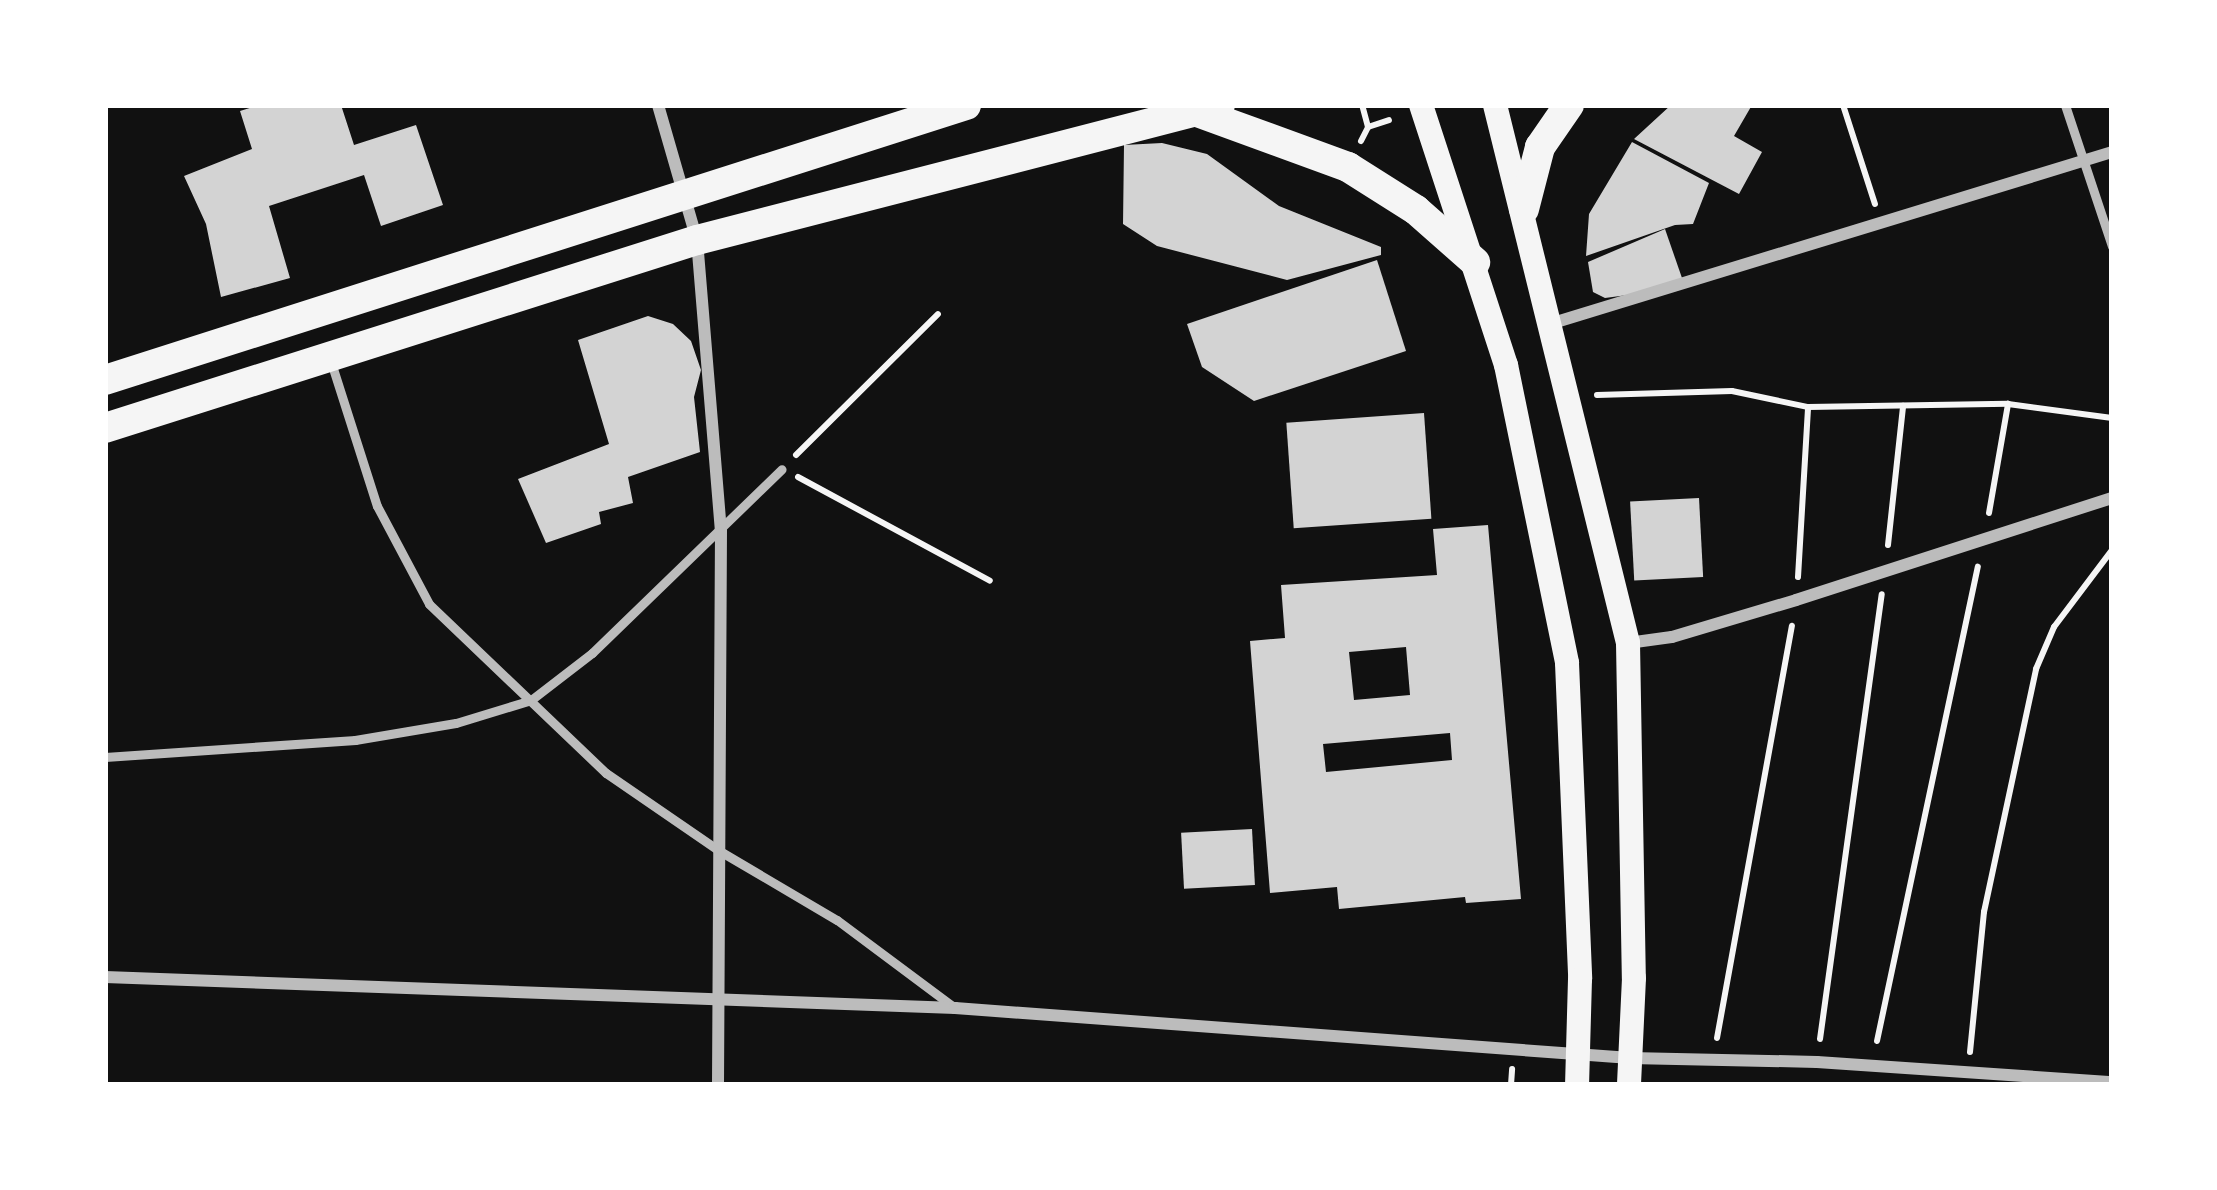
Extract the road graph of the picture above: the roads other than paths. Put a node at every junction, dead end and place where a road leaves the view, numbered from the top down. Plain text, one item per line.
1 (658, 105) edge
2 (966, 105) edge
3 (1421, 105) edge
4 (1496, 105) edge
5 (1568, 105) edge
6 (2066, 105) edge
7 (1208, 108) edge
8 (2112, 152) edge
9 (2084, 161) junction
10 (679, 192) junction
11 (1524, 209) junction
12 (697, 240) junction
13 (2112, 246) edge
14 (1475, 262) junction
15 (1552, 322) junction
16 (329, 354) junction
17 (105, 380) edge
18 (105, 428) edge
19 (782, 469) road end
20 (2112, 498) edge
21 (721, 530) junction
22 (1628, 643) junction
23 (531, 700) junction
24 (105, 758) edge
25 (718, 850) junction
26 (105, 977) edge
27 (718, 1003) junction
28 (955, 1008) junction
29 (1577, 1052) junction
30 (1630, 1058) junction
31 (2112, 1082) edge
32 (718, 1085) edge
33 (1576, 1085) edge
34 (1629, 1085) edge

1 - 10 street
2 - 10 main road
3 - 14 main road
4 - 11 main road
5 - 11 main road
6 - 9 lane
7 - 12 main road
7 - 14 main road
8 - 9 street
9 - 13 lane
9 - 15 street
10 - 12 street
10 - 17 main road
11 - 15 main road
12 - 16 main road
12 - 21 street
14 - 29 main road
15 - 22 main road
16 - 18 main road
16 - 23 lane
19 - 21 lane
20 - 22 street
21 - 23 lane
21 - 25 street
22 - 30 main road
23 - 24 lane
23 - 25 lane
25 - 27 street
25 - 28 lane
26 - 27 street
27 - 28 street
27 - 32 street
28 - 29 street
29 - 30 street
29 - 33 main road
30 - 31 street
30 - 34 main road

